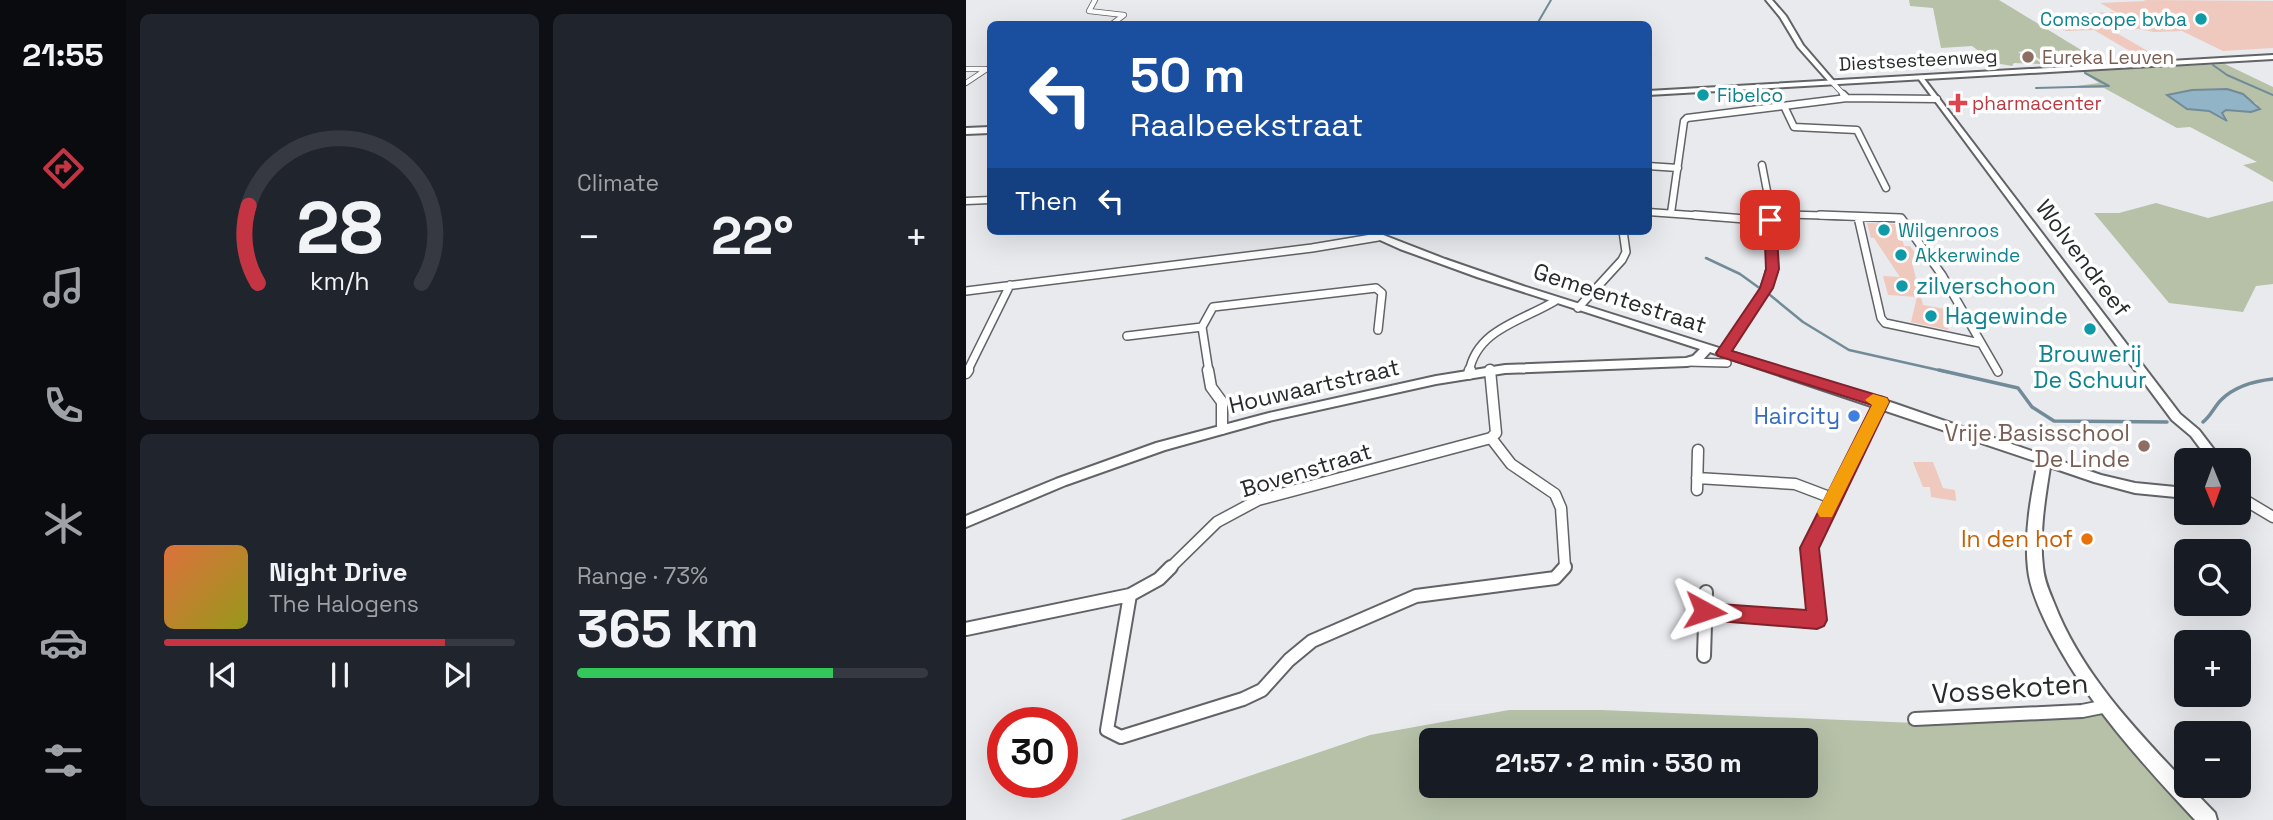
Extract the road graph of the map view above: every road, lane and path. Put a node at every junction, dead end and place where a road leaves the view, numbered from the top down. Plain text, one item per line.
1 (1095, 0) edge
2 (1769, 0) edge
3 (1116, 21) edge
4 (2273, 57) edge
5 (966, 69) edge
6 (987, 69) edge
7 (987, 70) edge
8 (1920, 77) junction
9 (1832, 82) junction
10 (966, 83) edge
11 (1652, 93) edge
12 (1847, 98) junction
13 (1937, 99) junction
14 (1784, 106) junction
15 (987, 130) edge
16 (966, 131) edge
17 (1762, 164) dead end
18 (1652, 166) edge
19 (1678, 168) junction
20 (1886, 188) dead end
21 (987, 200) edge
22 (966, 201) edge
23 (1652, 212) edge
24 (1671, 213) junction
25 (1771, 217) junction
26 (1858, 217) junction
27 (1364, 235) edge
28 (1377, 235) edge
29 (1624, 235) edge
30 (1010, 285) junction
31 (966, 291) edge
32 (1555, 301) junction
33 (1578, 308) junction
34 (1202, 327) junction
35 (1378, 330) dead end
36 (1128, 336) dead end
37 (1980, 343) junction
38 (1708, 348) junction
39 (1725, 358) junction
40 (1687, 362) junction
41 (1490, 370) junction
42 (1998, 372) dead end
43 (966, 373) edge
44 (1469, 374) junction
45 (1881, 402) junction
46 (1222, 429) junction
47 (1491, 438) junction
48 (2207, 448) edge
49 (1698, 450) dead end
50 (2045, 460) junction
51 (1697, 478) junction
52 (1697, 490) dead end
53 (2174, 491) edge
54 (1832, 498) junction
55 (2251, 504) edge
56 (2273, 517) edge
57 (966, 522) edge
58 (1706, 592) dead end
59 (1130, 595) junction
60 (1705, 611) junction
61 (966, 629) edge
62 (1704, 656) dead end
63 (2107, 706) junction
64 (1915, 719) dead end
65 (2208, 820) edge

1 - 3 street
2 - 9 street
4 - 8 main road, Diestsesteenweg
5 - 6 street
7 - 10 street
8 - 9 main road, Diestsesteenweg
8 - 13 street, Wolvendreef
9 - 11 main road, Diestsesteenweg
9 - 12 street
12 - 13 street
12 - 14 street
13 - 48 street, Wolvendreef
14 - 19 street
14 - 20 street
15 - 16 main road
17 - 25 street
18 - 19 street
19 - 24 street
21 - 22 street
23 - 24 street
24 - 25 street
25 - 26 street
25 - 39 street
26 - 37 street
26 - 37 street
27 - 30 street
28 - 32 street, Gemeentestraat
29 - 33 street
30 - 31 street
30 - 43 street
32 - 33 street, Gemeentestraat
32 - 44 street
33 - 38 street, Gemeentestraat
34 - 35 street
34 - 36 street
34 - 46 street
37 - 42 street
38 - 39 street, Gemeentestraat
38 - 40 street
39 - 40 street, Houwaartstraat
39 - 45 street, Gemeentestraat
40 - 41 street, Houwaartstraat
41 - 44 street, Houwaartstraat
41 - 47 street
44 - 46 street, Houwaartstraat
45 - 50 street, Gemeentestraat
45 - 54 street
46 - 57 street, Houwaartstraat
47 - 59 street, Bovenstraat
47 - 59 street
49 - 51 street
50 - 53 street, Gemeentestraat
50 - 63 street
51 - 52 street
51 - 54 street
54 - 60 street
55 - 56 street
58 - 60 street
59 - 61 street, Bovenstraat
60 - 62 street
63 - 64 street, Vossekoten
63 - 65 street

